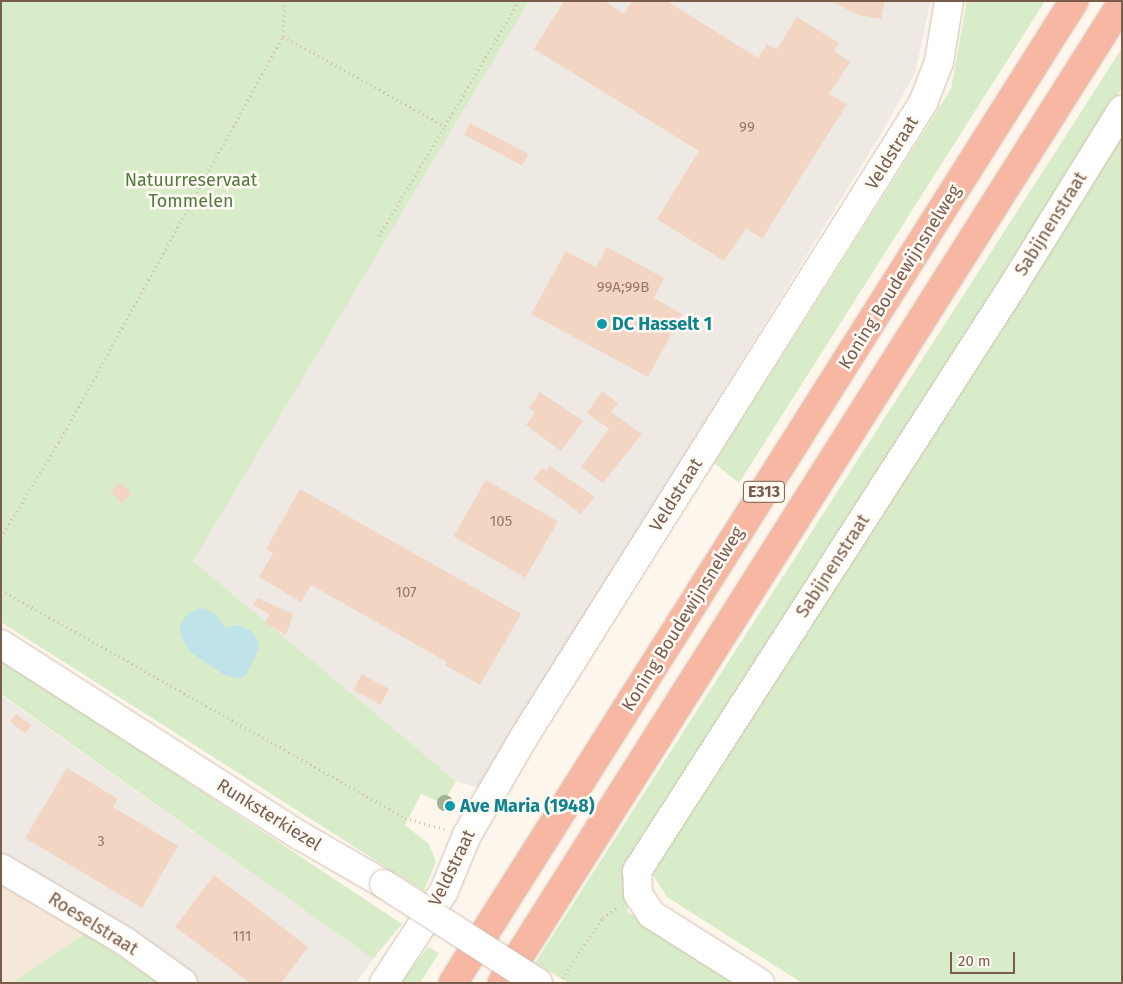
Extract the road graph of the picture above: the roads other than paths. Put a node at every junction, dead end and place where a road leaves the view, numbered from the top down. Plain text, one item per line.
1 (949, 1) edge
2 (1074, 1) edge
3 (1122, 3) edge
4 (1122, 110) edge
5 (1, 644) edge
6 (1, 868) edge
7 (183, 983) edge
8 (384, 983) edge
9 (453, 983) edge
10 (502, 983) edge
11 (538, 983) edge
12 (760, 983) edge

1 - 8 street, Veldstraat
2 - 9 highway, Koning Boudewijnsnelweg / E313
3 - 10 highway, E313
4 - 12 street, Sabijnenstraat
5 - 11 street, Runksterkiezel, bridge
6 - 7 street, Roeselstraat

